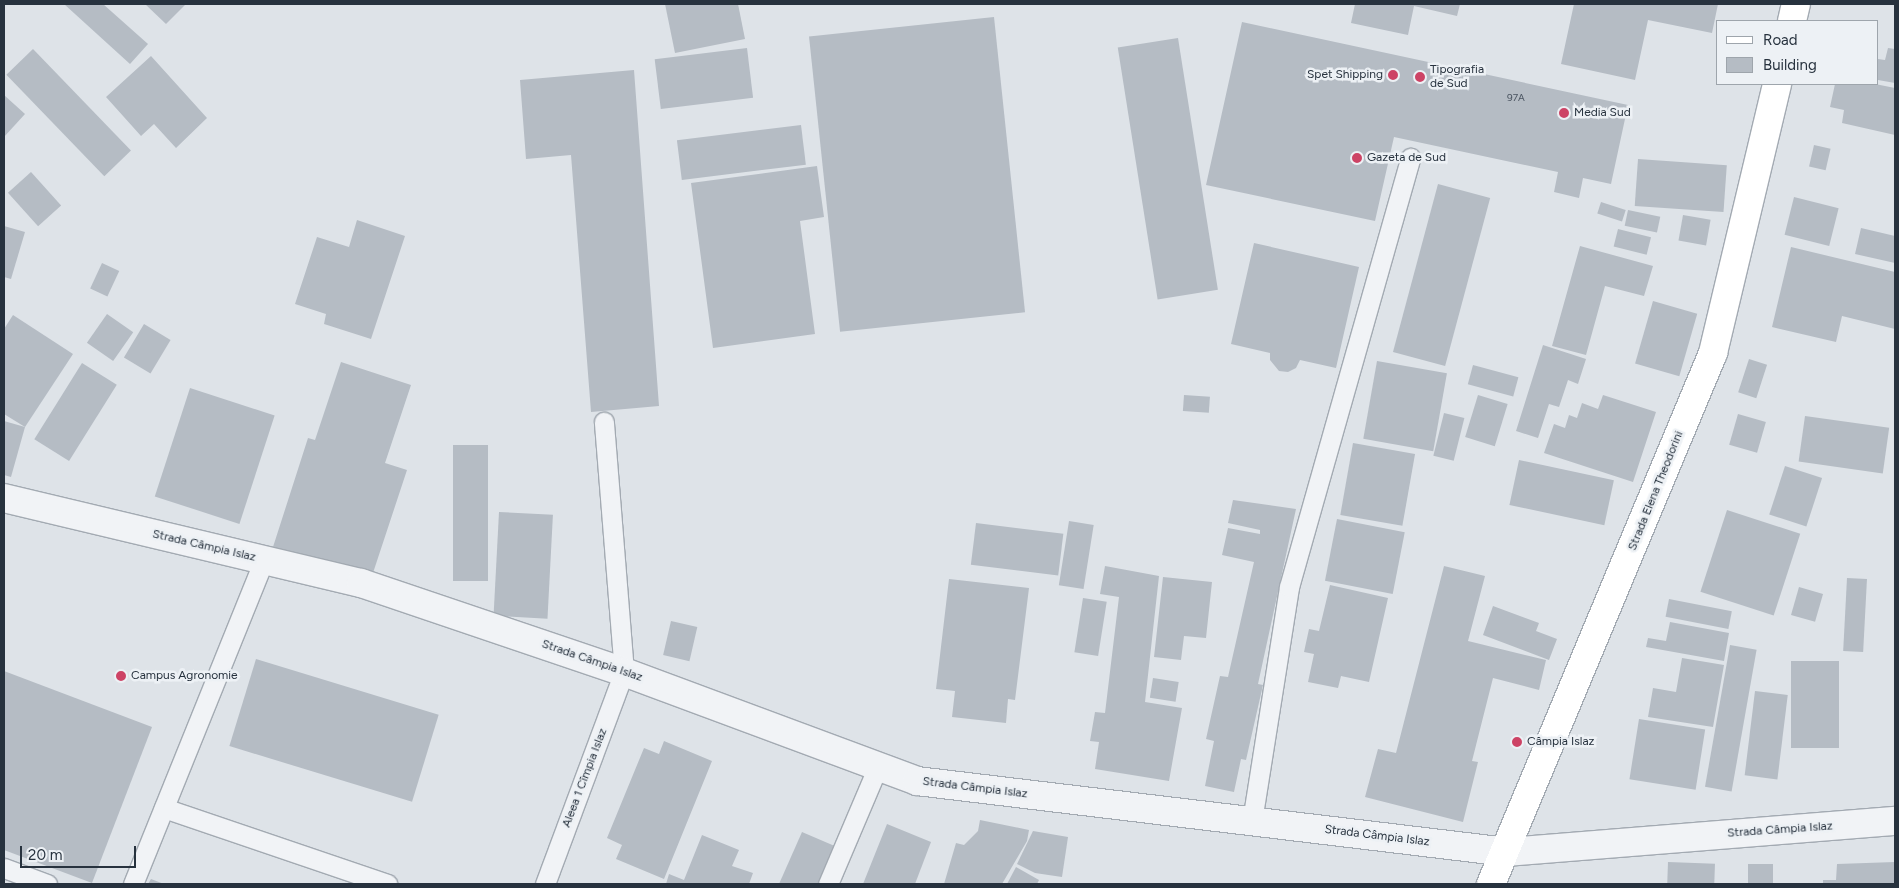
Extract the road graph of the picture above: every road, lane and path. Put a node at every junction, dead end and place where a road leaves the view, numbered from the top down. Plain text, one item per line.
1 (1796, 4) edge
2 (1792, 20) edge
3 (1777, 85) edge
4 (1410, 158) dead end
5 (604, 422) dead end
6 (4, 498) edge
7 (264, 560) junction
8 (624, 672) junction
9 (878, 766) junction
10 (164, 808) junction
11 (1252, 821) junction
12 (1895, 821) edge
13 (1507, 852) junction
14 (4, 868) edge
15 (47, 884) edge
16 (133, 884) edge
17 (387, 884) edge
18 (545, 884) edge
19 (828, 884) edge
20 (1490, 884) edge

1 - 2 main road
3 - 13 main road, Strada Elena Theodorini
4 - 11 lane
5 - 8 lane
6 - 7 street, Strada Câmpia Islaz
7 - 8 street, Strada Câmpia Islaz
7 - 10 lane
8 - 9 street, Strada Câmpia Islaz
8 - 18 lane, Aleea 1 Cîmpia Islaz
9 - 11 street, Strada Câmpia Islaz
9 - 19 lane
10 - 16 lane
10 - 17 lane
11 - 13 street, Strada Câmpia Islaz
12 - 13 street, Strada Câmpia Islaz
13 - 20 main road, Strada Elena Theodorini
14 - 15 lane

